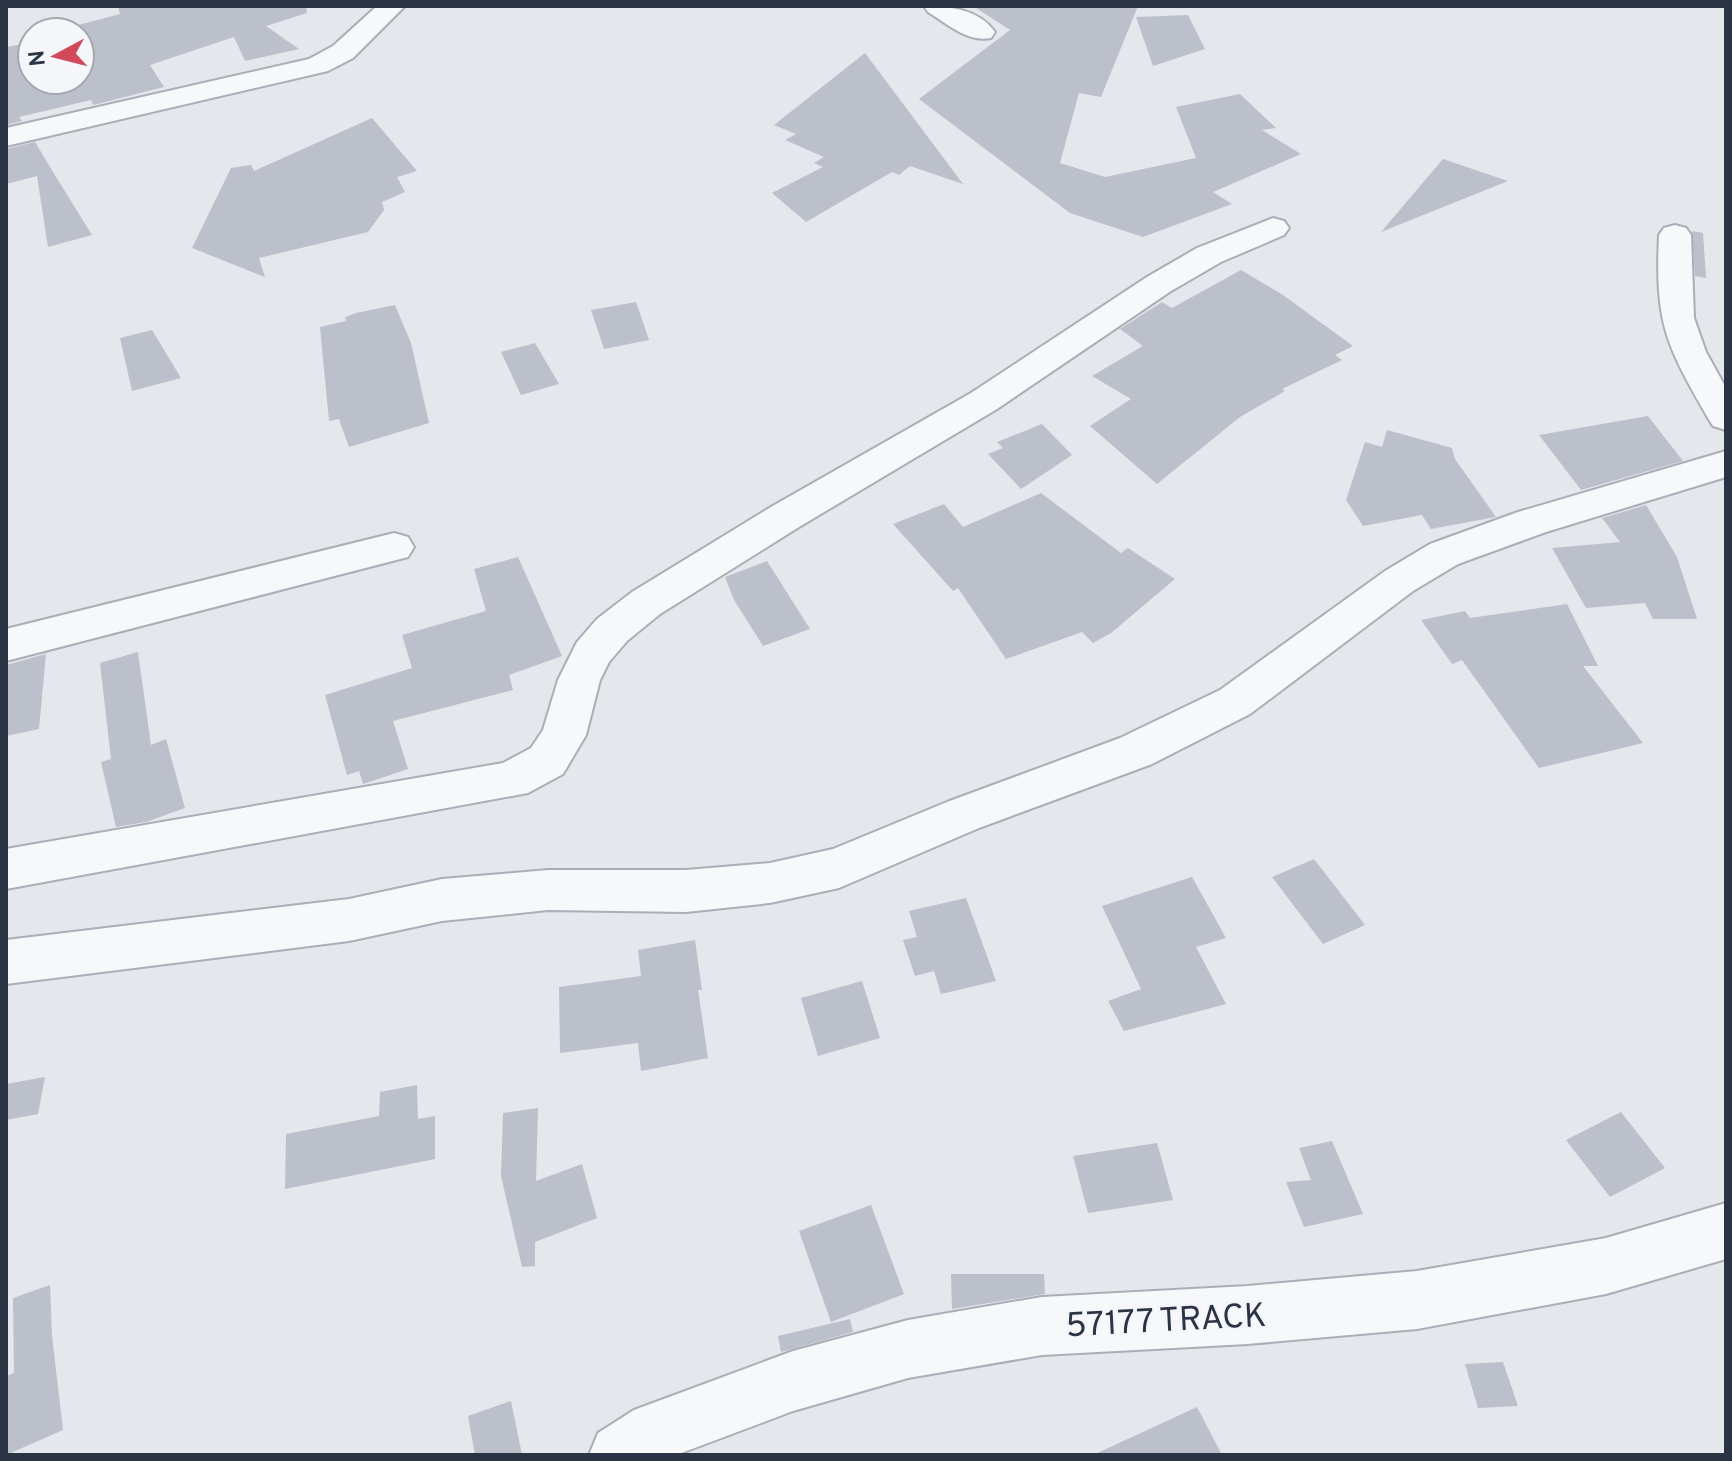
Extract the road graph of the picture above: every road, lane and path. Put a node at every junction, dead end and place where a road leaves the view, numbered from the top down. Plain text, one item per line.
1 (392, 6) edge
2 (937, 6) edge
3 (981, 32) dead end
4 (6, 137) edge
5 (1273, 228) dead end
6 (1675, 235) dead end
7 (1726, 418) edge
8 (1726, 464) edge
9 (394, 547) dead end
10 (6, 645) edge
11 (6, 869) edge
12 (6, 962) edge
13 (1726, 1231) edge
14 (620, 1455) edge

1 - 4 street
2 - 3 street
5 - 11 street
6 - 7 street
8 - 12 street
9 - 10 street
13 - 14 street, 57177 TRACK

